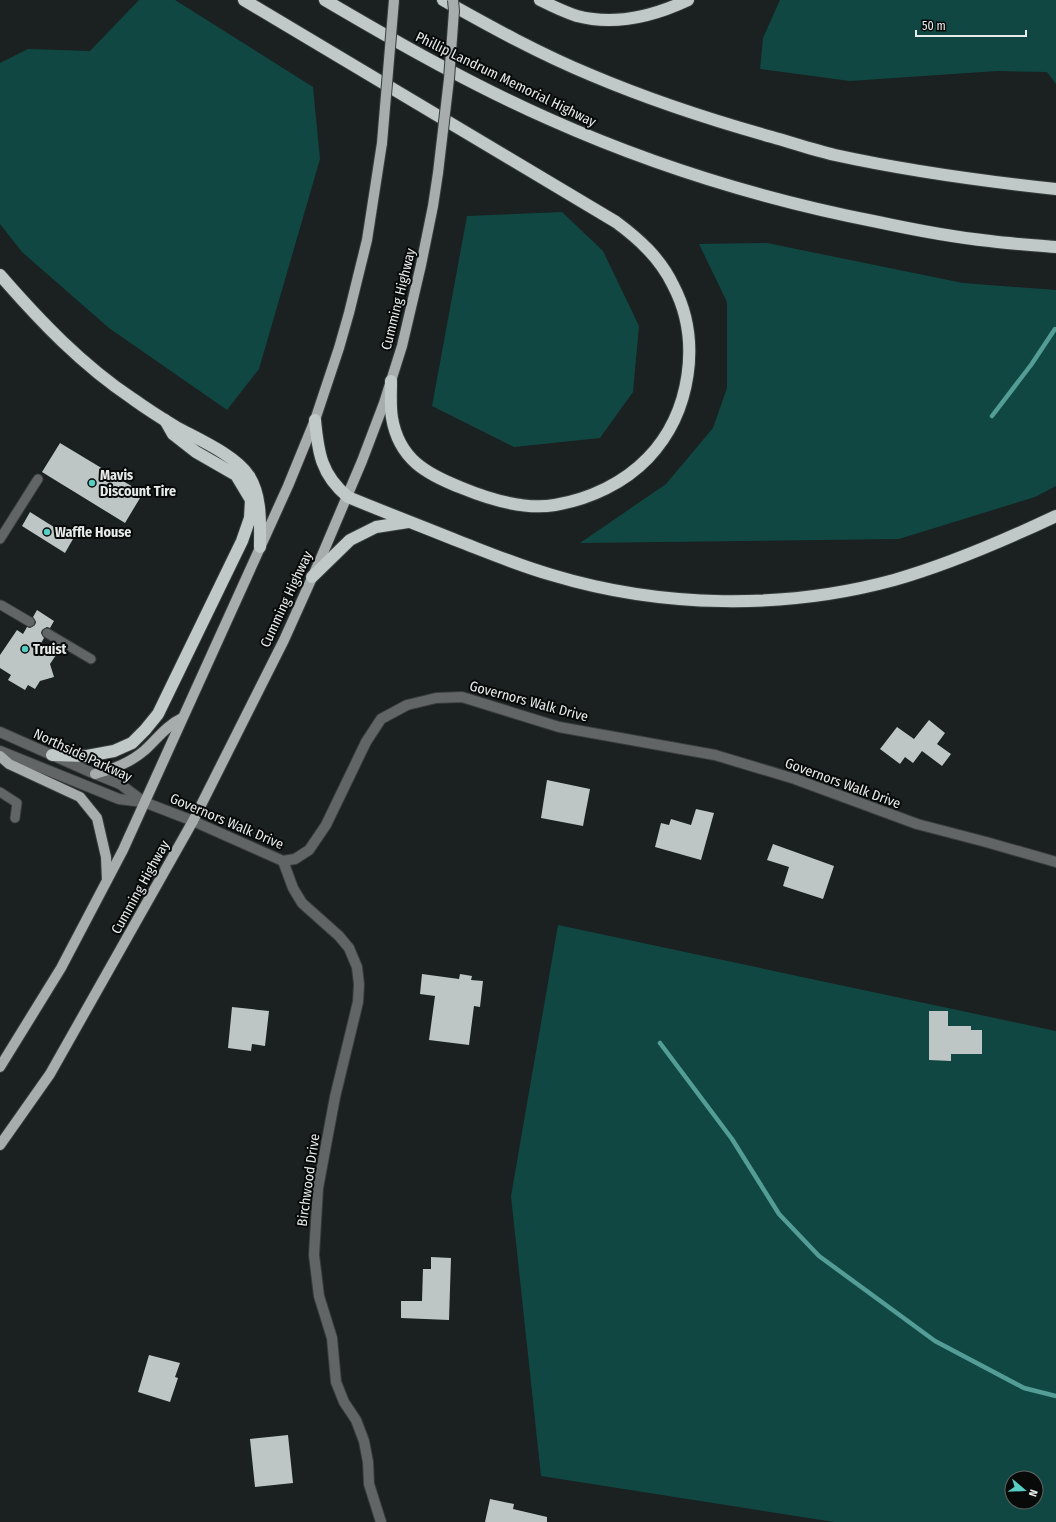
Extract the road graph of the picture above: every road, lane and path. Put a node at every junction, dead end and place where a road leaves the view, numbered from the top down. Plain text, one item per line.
1 (244, 0) edge
2 (325, 0) edge
3 (394, 0) edge
4 (443, 0) edge
5 (453, 0) edge
6 (540, 0) edge
7 (688, 0) edge
8 (1056, 188) edge
9 (1056, 247) edge
10 (0, 275) edge
11 (391, 381) junction
12 (165, 420) junction
13 (315, 420) junction
14 (38, 479) dead end
15 (348, 497) junction
16 (1056, 516) edge
17 (410, 522) junction
18 (0, 540) edge
19 (260, 547) junction
20 (312, 577) junction
21 (1, 605) edge
22 (30, 622) dead end
23 (47, 633) dead end
24 (91, 659) dead end
25 (182, 718) junction
26 (0, 732) edge
27 (0, 751) edge
28 (52, 755) junction
29 (0, 756) edge
30 (95, 774) junction
31 (0, 792) edge
32 (144, 802) junction
33 (15, 818) dead end
34 (193, 821) junction
35 (283, 861) junction
36 (1056, 862) edge
37 (107, 881) junction
38 (0, 1067) edge
39 (0, 1145) edge
40 (380, 1522) edge

1 - 11 highway
2 - 9 highway, Phillip Landrum Memorial Highway
3 - 13 main road, bridge
4 - 8 highway
5 - 11 main road, Cumming Highway, bridge
6 - 7 highway
10 - 12 highway
11 - 15 main road, Cumming Highway
12 - 19 highway
12 - 28 highway
13 - 15 highway
13 - 19 main road
14 - 18 lane
15 - 17 highway
15 - 20 main road, Cumming Highway
16 - 17 highway
17 - 20 highway
19 - 25 main road
20 - 34 main road, Cumming Highway
21 - 22 lane
23 - 24 lane
25 - 30 main road
25 - 32 main road
26 - 28 street, Northside Parkway
27 - 32 street, Northside Parkway
28 - 30 street, Northside Parkway
29 - 37 main road
30 - 32 street, Northside Parkway
31 - 33 lane
32 - 34 street, Governors Walk Drive
32 - 37 main road
34 - 35 street, Governors Walk Drive
34 - 39 main road, Cumming Highway
35 - 36 street, Governors Walk Drive
35 - 40 street, Birchwood Drive
37 - 38 main road

